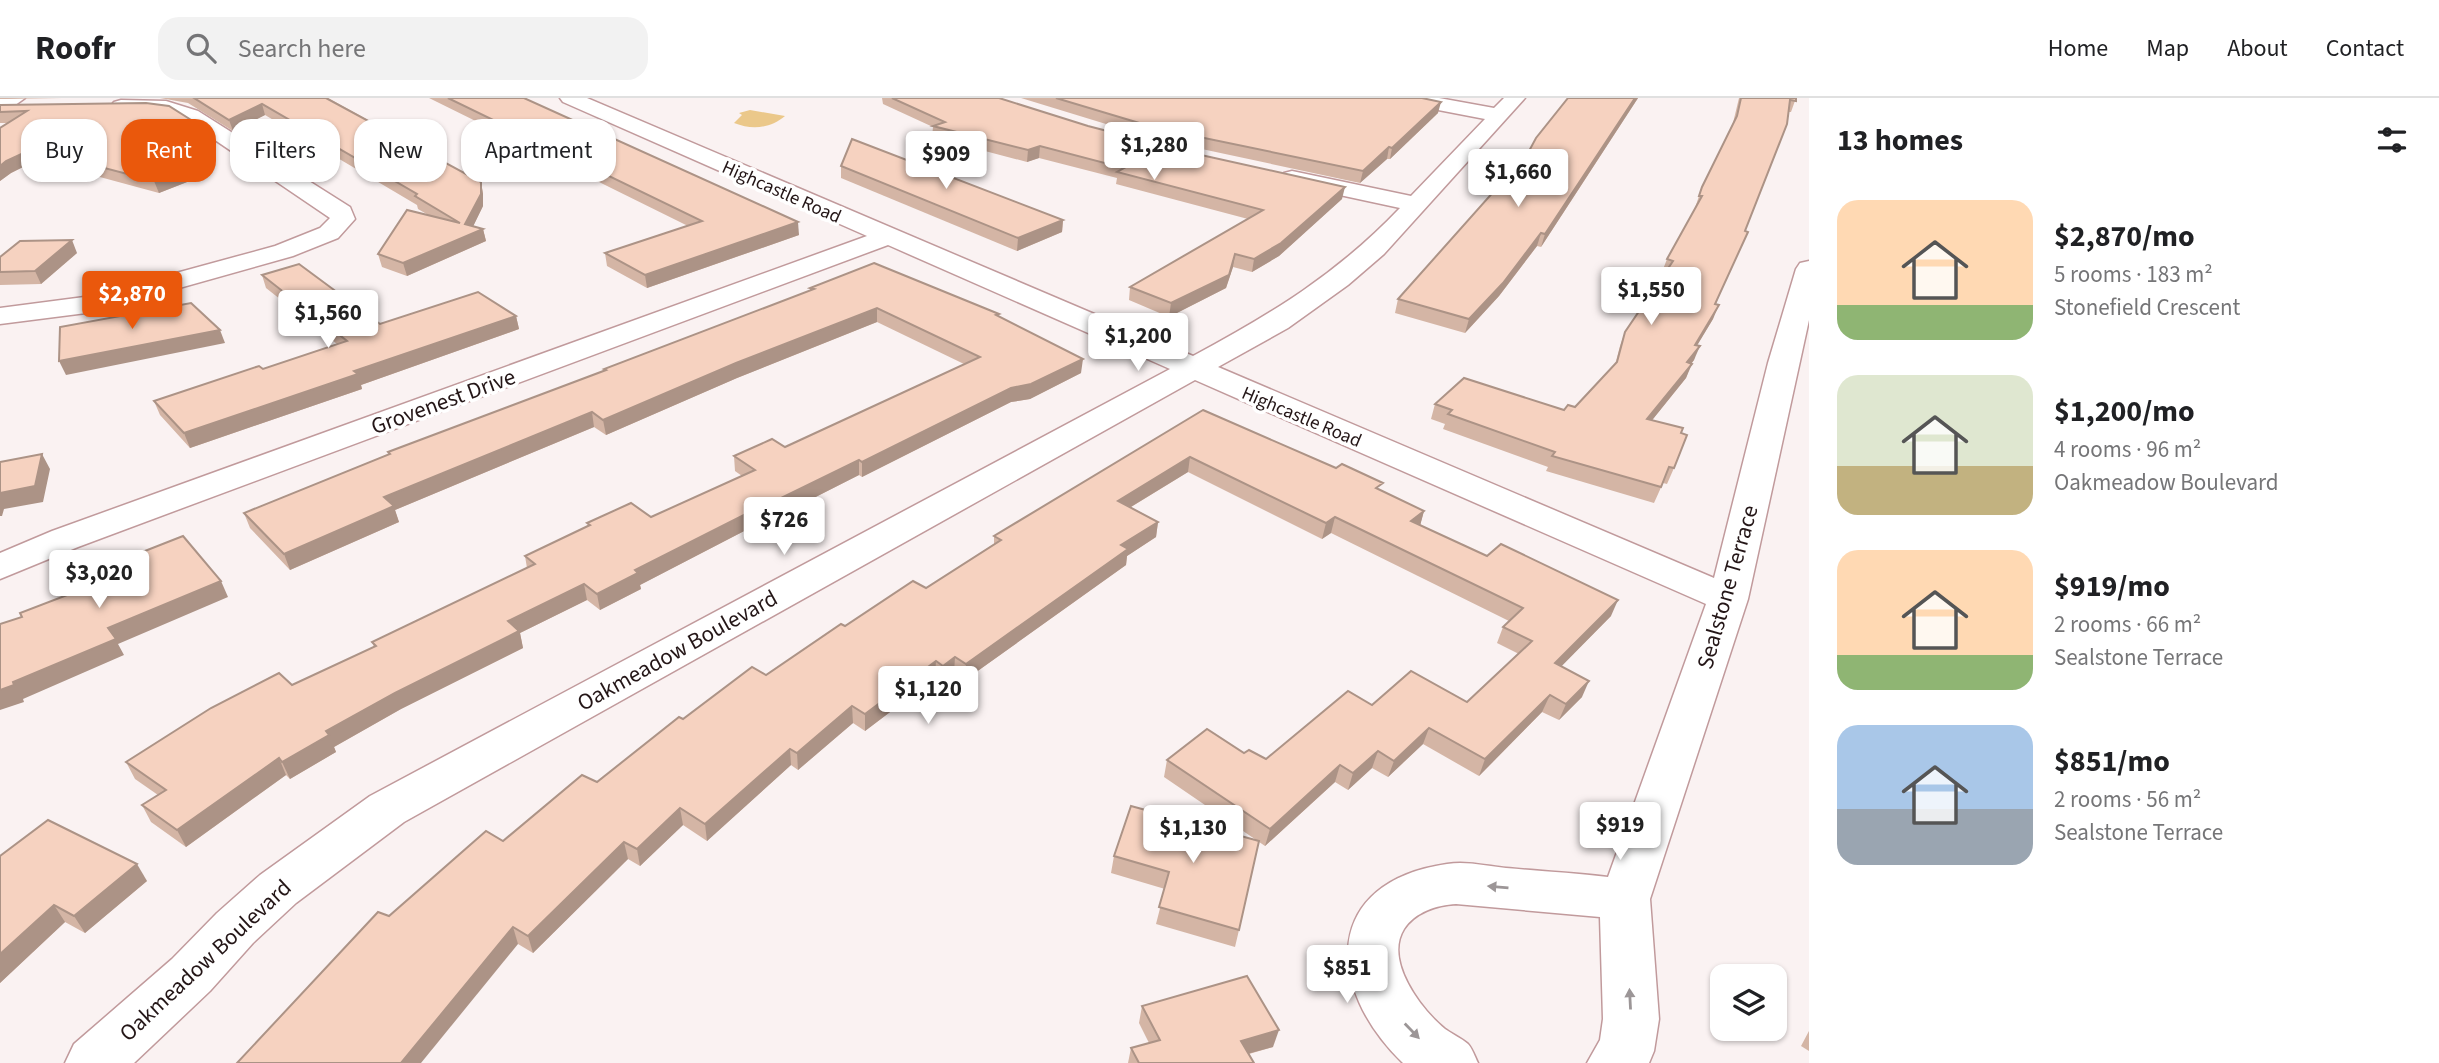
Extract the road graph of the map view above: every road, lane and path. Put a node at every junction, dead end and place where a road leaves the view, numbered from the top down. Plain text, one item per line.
1 (15, 98) edge
2 (570, 98) edge
3 (1407, 98) edge
4 (37, 106) edge
5 (104, 106) edge
6 (0, 107) edge
7 (1507, 107) edge
8 (1271, 174) edge
9 (1416, 204) junction
10 (887, 237) junction
11 (1809, 269) edge
12 (0, 316) edge
13 (1192, 369) junction
14 (0, 567) edge
15 (1728, 598) junction
16 (1625, 899) junction
17 (94, 1063) edge
18 (1449, 1063) edge
19 (1616, 1063) edge

1 - 6 street
2 - 10 street, Highcastle Road
3 - 7 street
4 - 6 street
5 - 12 street
7 - 9 street, Oakmeadow Boulevard
8 - 9 street
9 - 13 street, Oakmeadow Boulevard
10 - 13 street, Highcastle Road
10 - 14 street, Grovenest Drive
11 - 15 street, Sealstone Terrace
13 - 15 street, Highcastle Road
13 - 17 street, Oakmeadow Boulevard
15 - 16 street, Sealstone Terrace
16 -> 18 street
19 -> 16 street, Sealstone Terrace

